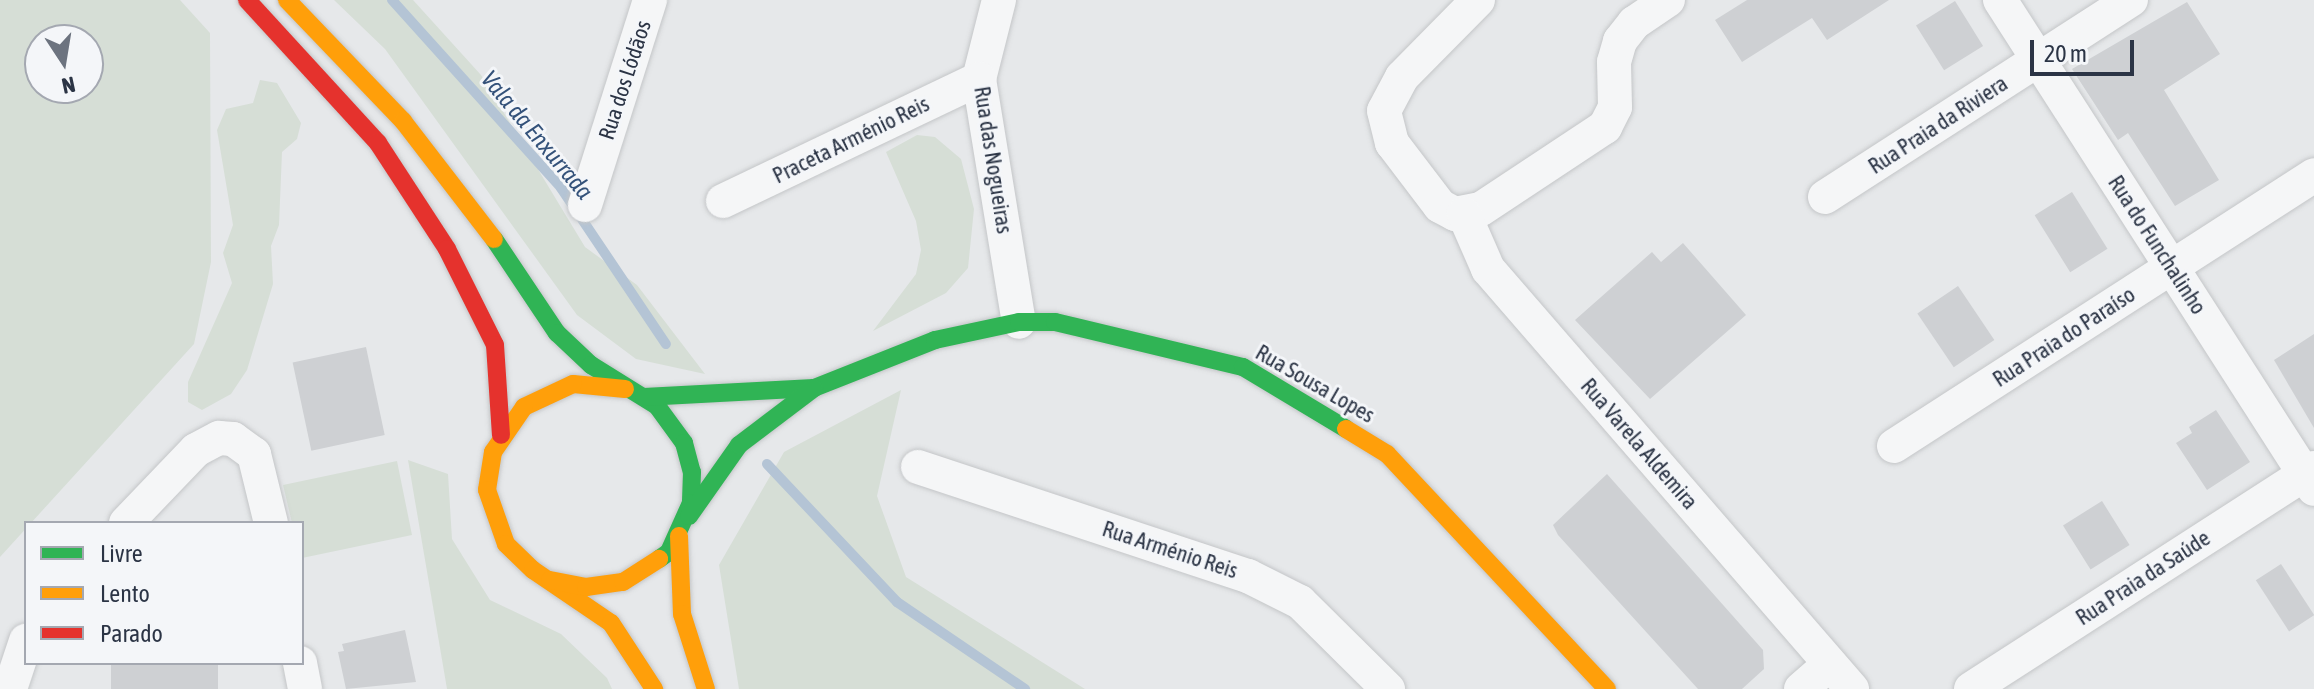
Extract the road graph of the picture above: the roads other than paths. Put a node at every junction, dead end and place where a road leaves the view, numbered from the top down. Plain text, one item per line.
1 (247, 0) edge
2 (287, 0) edge
3 (650, 0) edge
4 (999, 0) edge
5 (1478, 0) edge
6 (1668, 0) edge
7 (2000, 0) edge
8 (2131, 0) edge
9 (2038, 60) junction
10 (979, 79) junction
11 (2314, 175) edge
12 (1825, 197) dead end
13 (723, 201) dead end
14 (585, 205) dead end
15 (1464, 214) junction
16 (2171, 267) junction
17 (1019, 322) junction
18 (814, 388) junction
19 (635, 393) junction
20 (501, 435) junction
21 (1894, 446) dead end
22 (918, 467) dead end
23 (2311, 477) edge
24 (688, 518) junction
25 (128, 521) edge
26 (271, 521) edge
27 (679, 536) junction
28 (550, 580) junction
29 (24, 647) edge
30 (300, 665) edge
31 (1841, 677) edge
32 (10, 689) edge
33 (305, 689) edge
34 (654, 689) edge
35 (706, 689) edge
36 (1388, 689) edge
37 (1607, 689) edge
38 (1801, 689) edge
39 (1971, 689) edge

1 - 20 main road
2 - 19 main road
3 - 14 street, Rua dos Lódãos
4 - 10 street, Rua das Nogueiras
5 - 15 street
6 - 15 street
7 - 9 street, Rua do Funchalinho
8 - 9 street, Rua Praia da Riviera
9 - 12 street, Rua Praia da Riviera
9 - 16 street, Rua do Funchalinho
10 - 13 street, Praceta Arménio Reis
10 - 17 street, Rua das Nogueiras
11 - 16 street, Rua Praia do Paraíso
15 - 31 street, Rua Varela Aldemira
16 - 21 street, Rua Praia do Paraíso
16 - 23 street, Rua do Funchalinho
17 - 18 main road, Rua Sousa Lopes
17 - 37 main road, Rua Sousa Lopes
18 - 19 main road, Rua Sousa Lopes
18 - 24 main road, Rua Sousa Lopes
19 - 20 main road
19 - 24 main road
20 - 28 main road
22 - 36 street, Rua Arménio Reis
23 - 39 street, Rua Praia da Saúde
24 - 27 main road
25 - 26 street
27 - 28 main road
27 - 35 main road
28 - 34 main road
29 - 32 street
30 - 33 street
31 - 38 street, Rua Varela Aldemira

